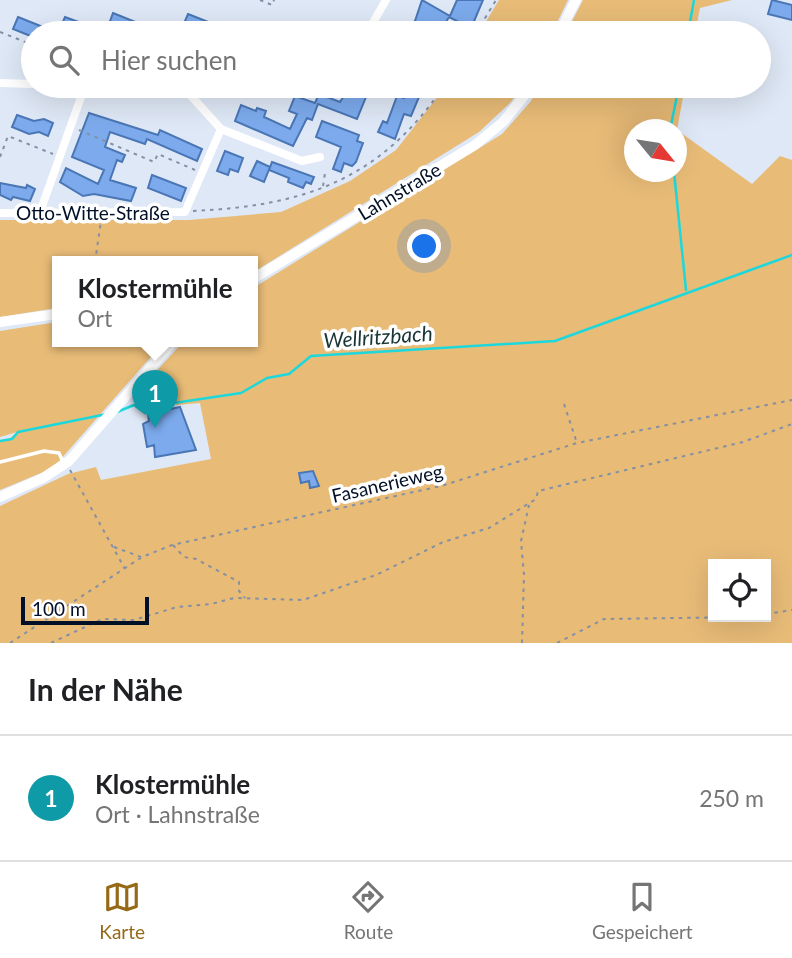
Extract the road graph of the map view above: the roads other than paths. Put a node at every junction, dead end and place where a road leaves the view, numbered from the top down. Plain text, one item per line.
1 (386, 0) edge
2 (576, 0) edge
3 (374, 21) edge
4 (565, 21) edge
5 (0, 83) edge
6 (21, 83) edge
7 (81, 98) edge
8 (193, 98) edge
9 (522, 98) edge
10 (221, 129) junction
11 (320, 158) dead end
12 (40, 212) junction
13 (0, 213) edge
14 (258, 276) edge
15 (52, 315) edge
16 (0, 322) edge
17 (169, 347) edge
18 (0, 462) edge
19 (64, 465) junction
20 (0, 497) edge

1 - 3 street
2 - 4 main road
5 - 6 street
7 - 12 street
8 - 10 street
9 - 14 main road, Lahnstraße
10 - 11 street
10 - 12 street, Otto-Witte-Straße
12 - 13 street, Otto-Witte-Straße
15 - 16 main road
17 - 19 street
18 - 19 lane
19 - 20 street

